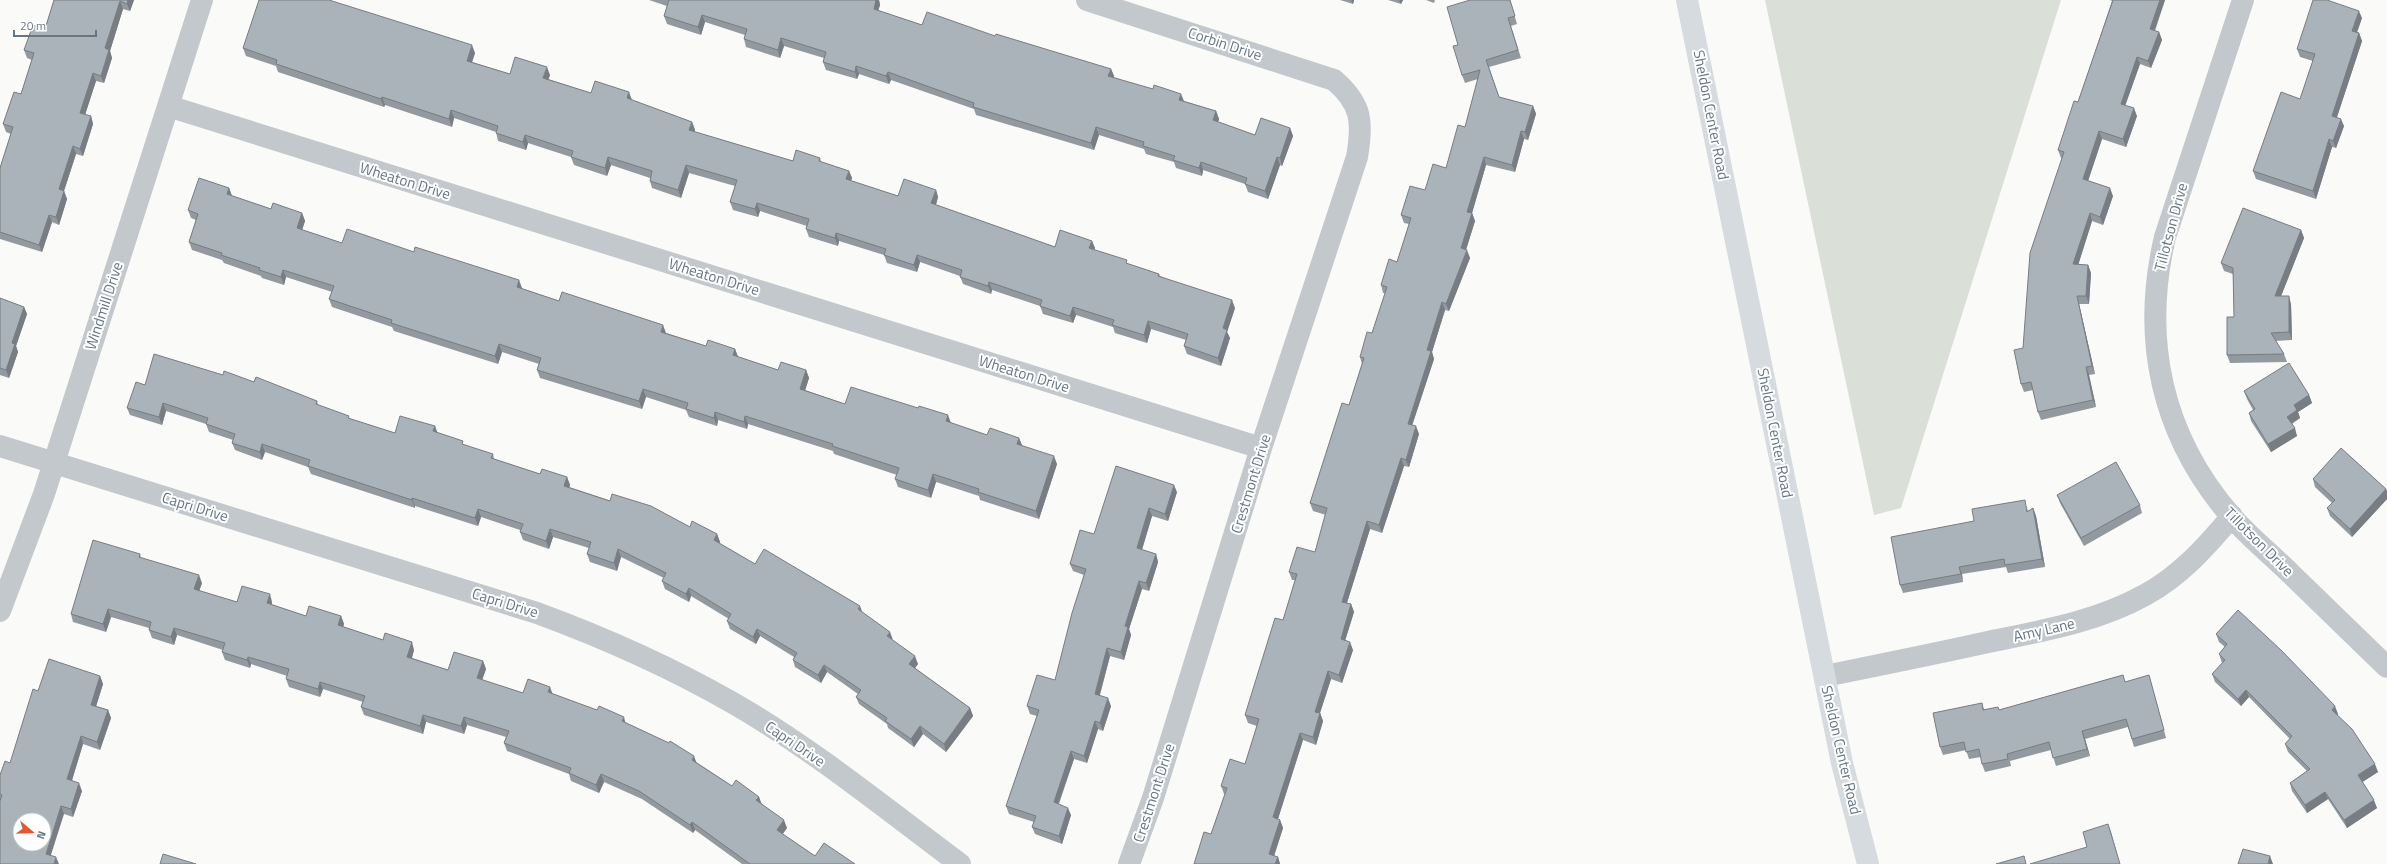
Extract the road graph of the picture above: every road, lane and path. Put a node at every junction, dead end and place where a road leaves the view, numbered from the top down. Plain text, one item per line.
1 (202, 0) edge
2 (1087, 0) edge
3 (1687, 0) edge
4 (2243, 0) edge
5 (1355, 102) joint
6 (168, 106) junction
7 (0, 446) edge
8 (1261, 448) junction
9 (54, 464) junction
10 (2232, 516) junction
11 (0, 611) edge
12 (2387, 667) edge
13 (1825, 676) junction
14 (960, 864) edge
15 (1129, 864) edge
16 (1868, 864) edge

1 - 6 street, Windmill Drive
2 - 5 street, Corbin Drive
3 - 13 main road, Sheldon Center Road
4 - 10 street, Tillotson Drive
5 - 8 street, Crestmont Drive
6 - 8 street, Wheaton Drive
6 - 9 street, Windmill Drive
7 - 9 street, Capri Drive
8 - 15 street, Crestmont Drive
9 - 11 street, Windmill Drive
9 - 14 street, Capri Drive
10 - 12 street, Tillotson Drive
10 - 13 street, Amy Lane
13 - 16 main road, Sheldon Center Road

